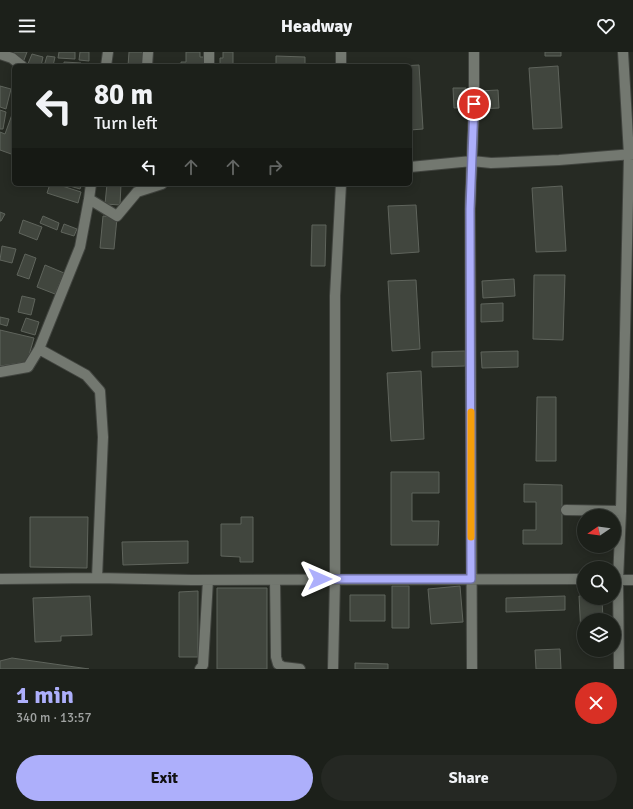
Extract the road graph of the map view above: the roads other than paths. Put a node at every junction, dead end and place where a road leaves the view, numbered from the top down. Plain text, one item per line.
1 (108, 52) edge
2 (148, 52) edge
3 (209, 52) edge
4 (341, 52) edge
5 (474, 52) edge
6 (623, 52) edge
7 (0, 54) edge
8 (20, 64) edge
9 (106, 64) edge
10 (147, 64) edge
11 (209, 64) edge
12 (341, 64) edge
13 (631, 155) edge
14 (472, 161) junction
15 (412, 167) edge
16 (91, 186) edge
17 (150, 186) edge
18 (341, 186) edge
19 (138, 188) edge
20 (90, 199) junction
21 (629, 286) edge
22 (39, 349) junction
23 (0, 372) edge
24 (566, 510) dead end
25 (577, 510) edge
26 (621, 511) edge
27 (97, 578) junction
28 (0, 579) edge
29 (334, 579) junction
30 (471, 579) junction
31 (577, 579) edge
32 (208, 580) junction
33 (275, 580) junction
34 (621, 580) edge
35 (633, 580) edge
36 (617, 605) edge
37 (200, 669) edge
38 (300, 669) edge
39 (333, 669) edge
40 (472, 669) edge
41 (619, 669) edge

1 - 9 street
2 - 10 street
3 - 11 street
4 - 12 street
5 - 14 street
6 - 13 street
7 - 8 street
13 - 14 street
13 - 21 street
14 - 15 street
14 - 30 street
16 - 20 street
17 - 19 street
18 - 29 street
19 - 20 street
20 - 22 street
21 - 26 street
22 - 23 street
22 - 27 street
24 - 25 street
27 - 28 street
27 - 32 street
29 - 30 street
29 - 33 street
29 - 39 street
30 - 31 street
30 - 40 street
32 - 33 street
32 - 37 street
33 - 38 street
34 - 35 street
36 - 41 street

